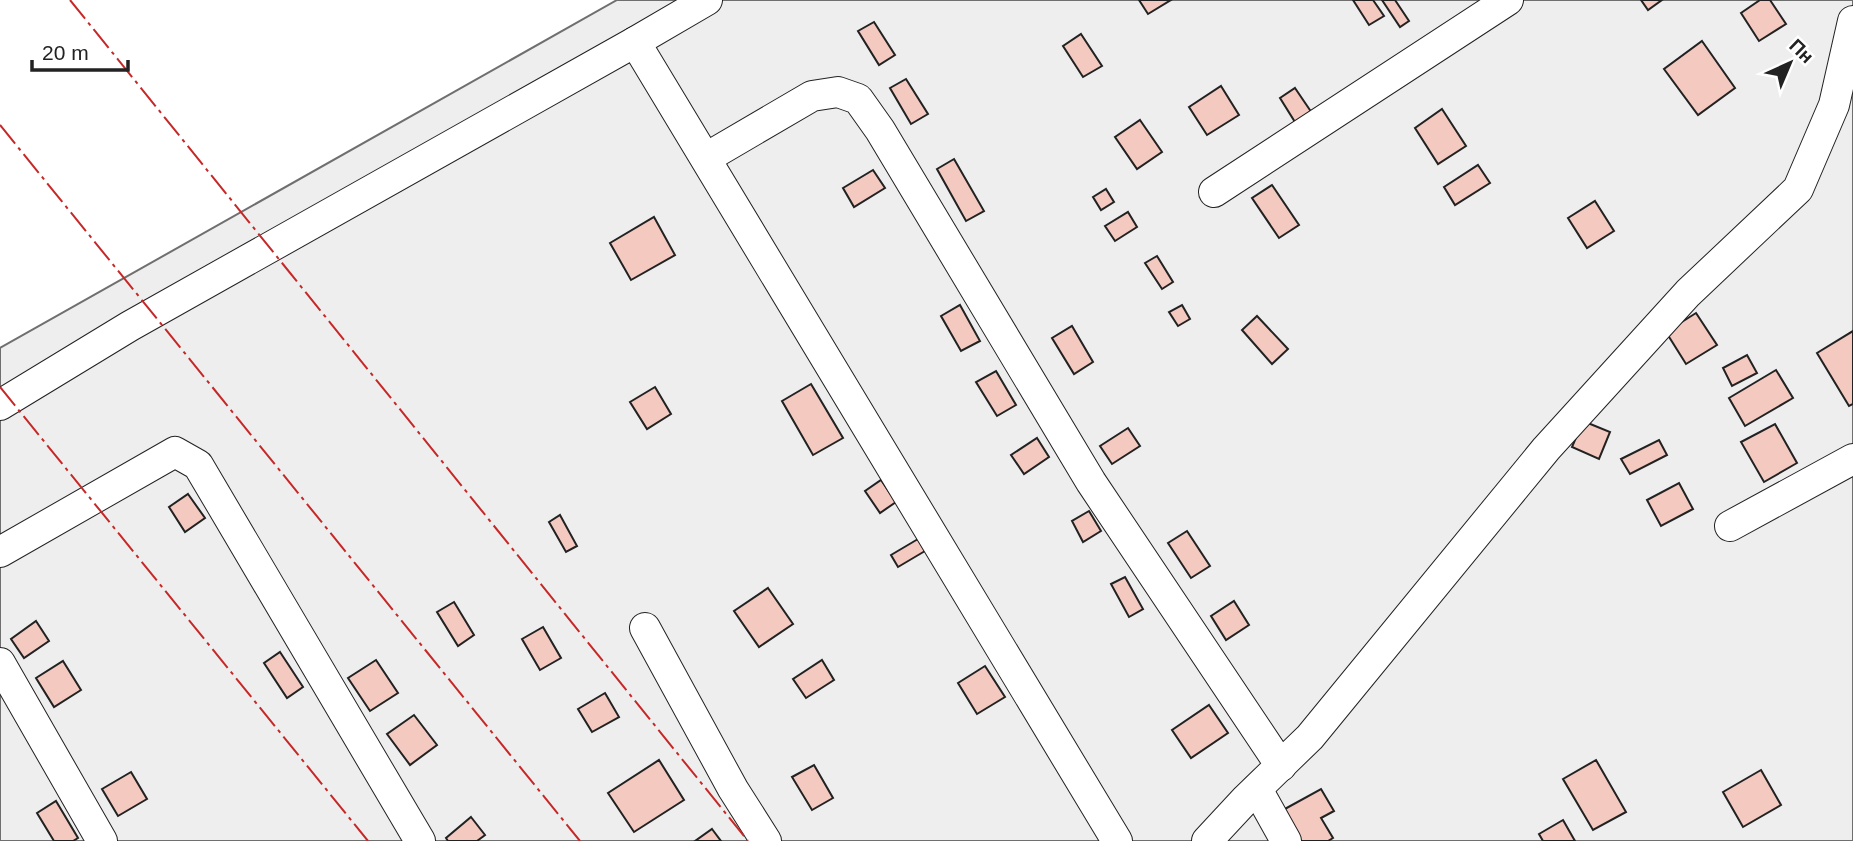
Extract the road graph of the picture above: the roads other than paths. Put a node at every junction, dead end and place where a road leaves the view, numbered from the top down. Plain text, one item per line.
1 (707, 0) edge
2 (1508, 0) edge
3 (1853, 21) edge
4 (635, 42) junction
5 (706, 158) junction
6 (1214, 192) dead end
7 (0, 405) edge
8 (1853, 459) edge
9 (1730, 526) dead end
10 (0, 552) edge
11 (645, 628) dead end
12 (0, 663) edge
13 (1281, 766) junction
14 (1257, 789) junction
15 (102, 841) edge
16 (420, 841) edge
17 (766, 841) edge
18 (1117, 841) edge
19 (1207, 841) edge
20 (1286, 841) edge

1 - 4 street
2 - 6 street
3 - 13 street
4 - 5 street
4 - 7 street
5 - 13 street
5 - 18 street
8 - 9 street
10 - 16 street
11 - 17 street
12 - 15 street
13 - 14 street
14 - 19 street
14 - 20 street

